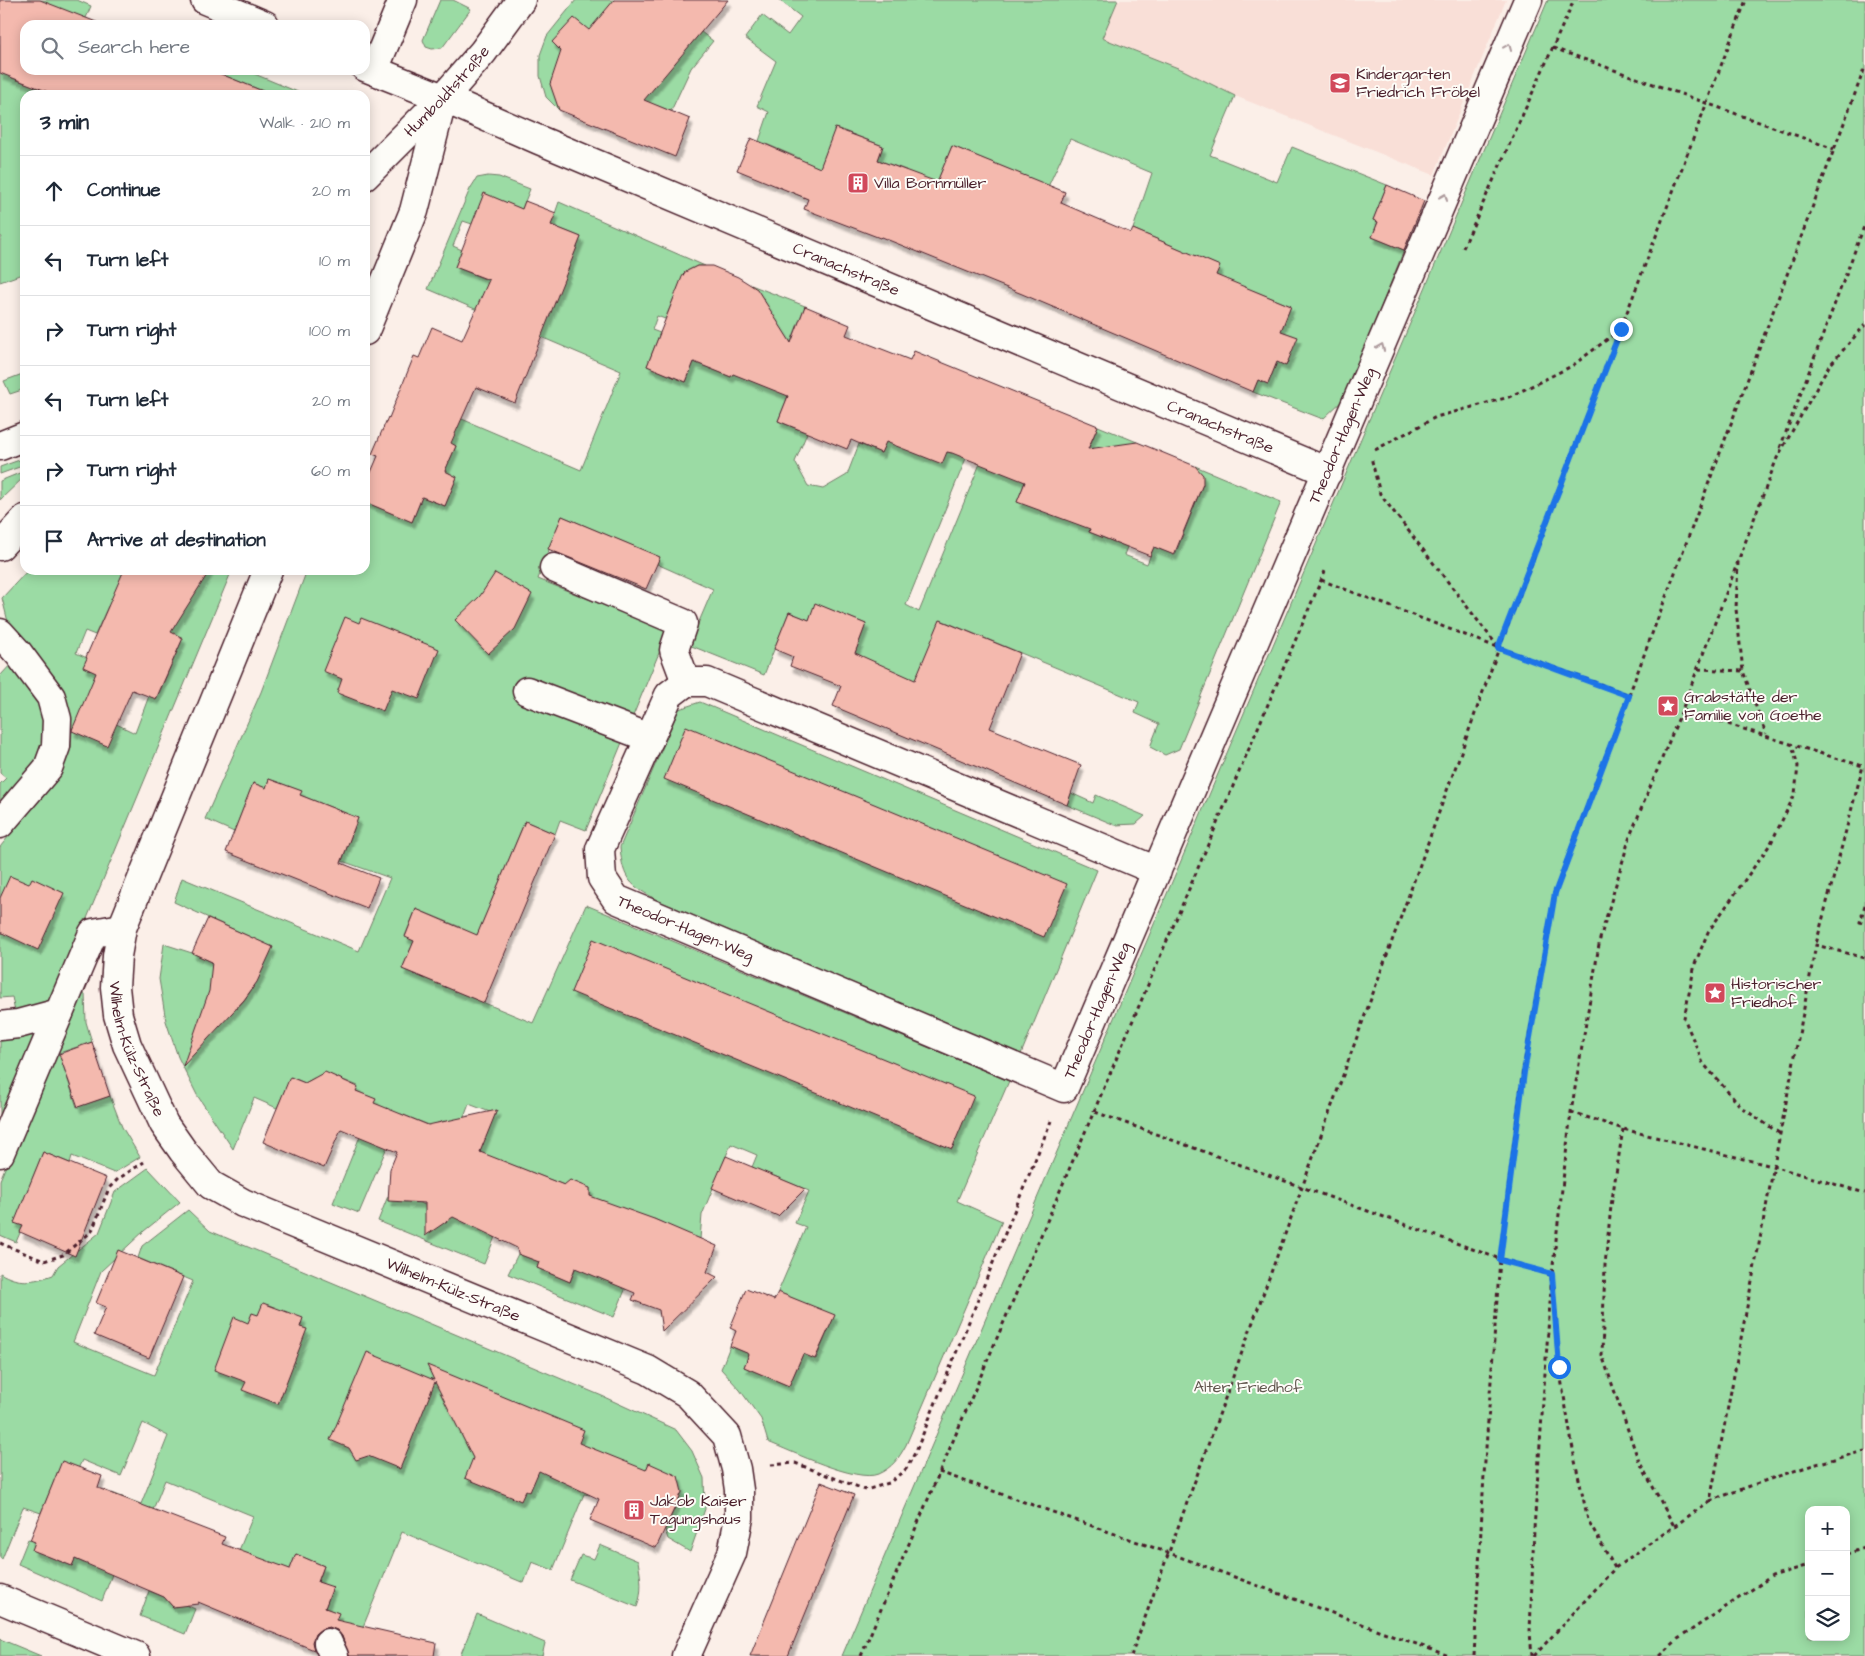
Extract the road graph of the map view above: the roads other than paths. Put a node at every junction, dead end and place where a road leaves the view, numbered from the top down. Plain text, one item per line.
1 (205, 0) edge
2 (403, 0) edge
3 (520, 0) edge
4 (1528, 0) edge
5 (253, 20) edge
6 (370, 68) edge
7 (443, 98) junction
8 (370, 171) edge
9 (370, 319) edge
10 (20, 438) edge
11 (0, 446) edge
12 (1328, 472) junction
13 (20, 524) edge
14 (0, 546) edge
15 (554, 568) dead end
16 (266, 575) edge
17 (0, 633) edge
18 (686, 682) junction
19 (527, 691) dead end
20 (650, 738) junction
21 (0, 824) edge
22 (1157, 871) junction
23 (122, 928) junction
24 (59, 1013) junction
25 (0, 1026) edge
26 (0, 1153) edge
27 (0, 1599) edge
28 (136, 1656) edge
29 (686, 1656) edge

1 - 5 street
2 - 6 street
3 - 7 street, Humboldtstraße
12 -> 4 street, Theodor-Hagen-Weg
6 - 7 street, Cranachstraße
7 - 8 street, Humboldtstraße
7 - 9 street
7 - 12 street, Cranachstraße
10 - 11 street
12 - 22 street, Theodor-Hagen-Weg
13 - 14 street
15 - 18 street
16 - 23 street, Wilhelm-Külz-Straße
17 - 21 street
18 - 20 street, Theodor-Hagen-Weg
18 - 22 street
19 - 20 street
20 - 22 street, Theodor-Hagen-Weg
23 - 24 street
23 - 29 street, Wilhelm-Külz-Straße
24 - 25 street
24 - 26 street
27 - 28 street

